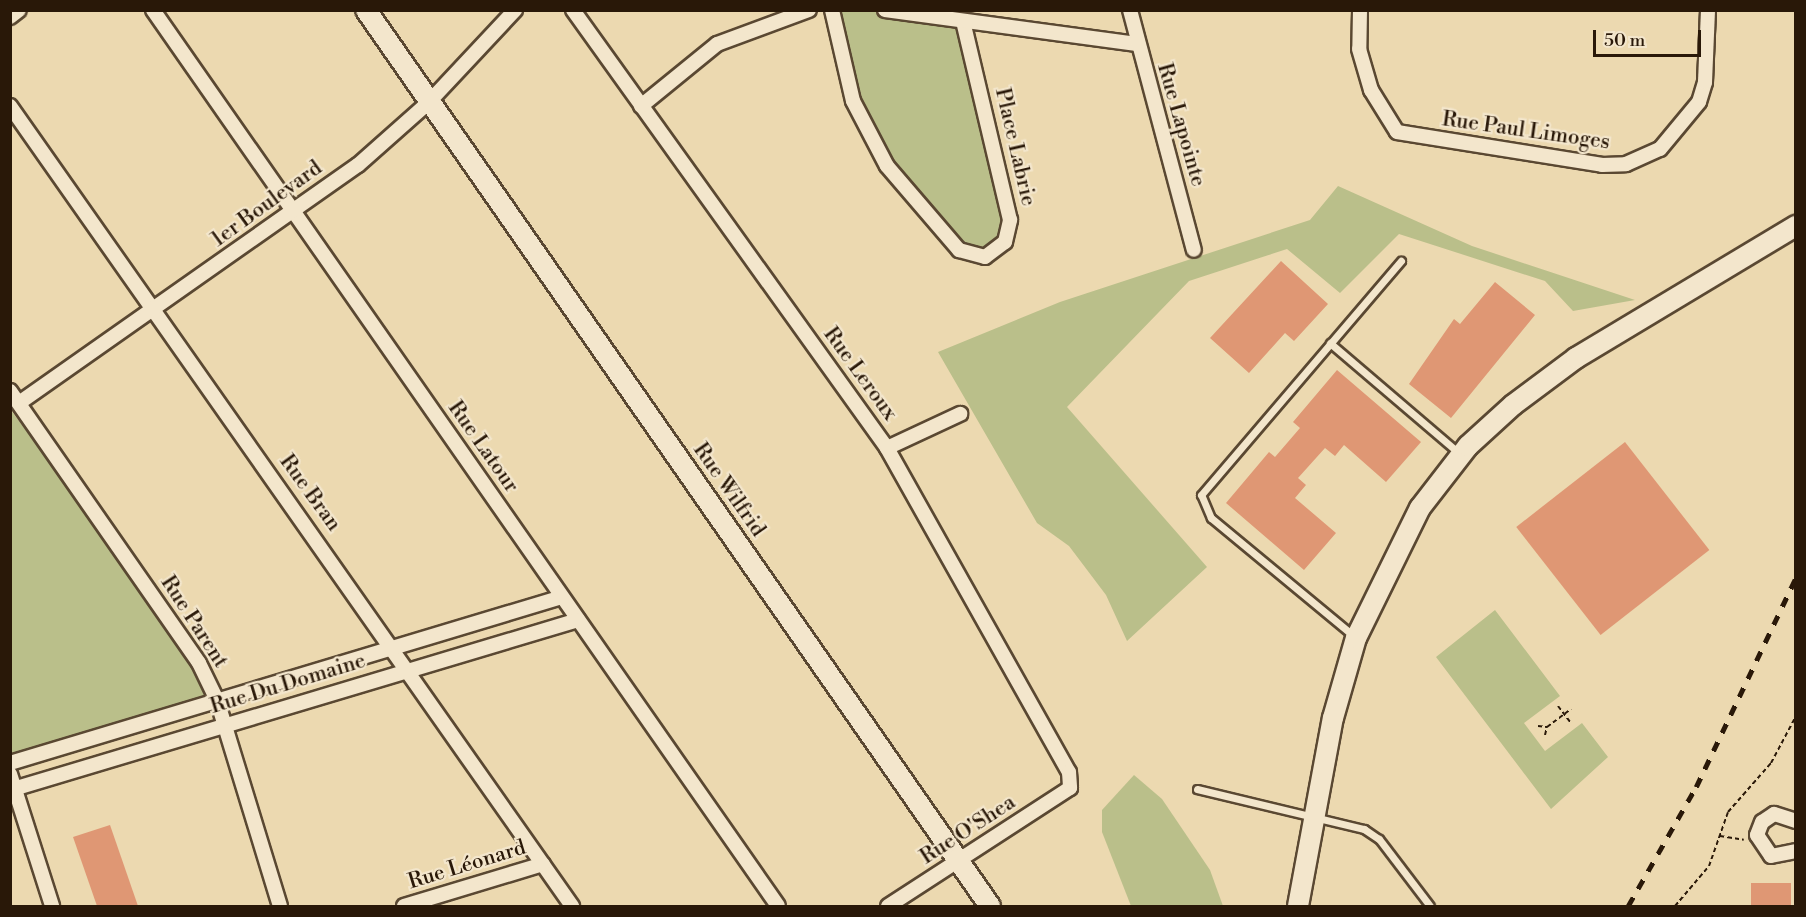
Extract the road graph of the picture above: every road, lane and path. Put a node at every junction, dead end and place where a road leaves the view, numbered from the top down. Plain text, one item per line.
1 (20, 10) edge
2 (153, 10) edge
3 (366, 10) edge
4 (515, 10) edge
5 (573, 10) edge
6 (809, 10) edge
7 (832, 10) edge
8 (885, 10) edge
9 (1130, 10) edge
10 (1360, 10) edge
11 (1708, 10) edge
12 (10, 17) edge
13 (963, 21) junction
14 (1137, 44) junction
15 (429, 102) junction
16 (10, 106) edge
17 (641, 106) junction
18 (293, 212) junction
19 (1796, 226) edge
20 (1194, 250) dead end
21 (1401, 261) dead end
22 (154, 310) junction
23 (1330, 343) junction
24 (10, 391) edge
25 (19, 403) junction
26 (960, 414) dead end
27 (887, 448) junction
28 (1461, 455) junction
29 (562, 597) junction
30 (578, 620) junction
31 (1356, 638) junction
32 (394, 646) junction
33 (410, 669) junction
34 (217, 700) junction
35 (1558, 706) dead end
36 (1572, 709) dead end
37 (1564, 714) junction
38 (1796, 716) edge
39 (1570, 722) dead end
40 (225, 725) junction
41 (1538, 726) dead end
42 (1547, 728) junction
43 (1545, 735) dead end
44 (10, 763) edge
45 (10, 774) edge
46 (1070, 788) joint
47 (13, 789) edge
48 (1197, 789) dead end
49 (1314, 814) junction
50 (1796, 821) edge
51 (1720, 836) junction
52 (1758, 842) junction
53 (1796, 851) edge
54 (958, 861) junction
55 (543, 864) junction
56 (52, 906) edge
57 (280, 906) edge
58 (404, 906) edge
59 (572, 906) edge
60 (778, 906) edge
61 (888, 906) edge
62 (990, 906) edge
63 (1298, 906) edge
64 (1430, 906) edge
65 (1675, 906) edge

1 - 12 street
2 - 18 street, Rue Latour
3 - 15 street, Rue Wilfrid
4 - 15 street, 1er Boulevard
5 - 17 street, Rue Leroux
6 - 17 street
7 - 13 street, Place Labrie
8 - 13 street
9 - 14 street, Rue Lapointe
10 - 11 street, Rue Paul Limoges
13 - 14 street
14 - 20 street, Rue Lapointe
15 - 18 street, 1er Boulevard
15 - 54 street, Rue Wilfrid
16 - 22 street, Rue Bran
17 - 27 street, Rue Leroux
18 - 22 street, 1er Boulevard
18 - 29 street, Rue Latour
19 - 28 street
21 - 23 lane
22 - 25 street, 1er Boulevard
22 - 32 street, Rue Bran
23 - 28 lane
23 - 31 lane
24 - 25 street, Rue Parent
25 - 34 street, Rue Parent
26 - 27 street
27 - 46 street, Rue Leroux
28 - 31 street
29 - 30 street, Rue Latour
29 - 32 street, Rue Du Domaine
30 - 33 street, Rue Du Domaine
30 - 60 street, Rue Latour
31 - 49 street
32 - 33 street, Rue Bran
32 - 34 street, Rue Du Domaine
33 - 40 street, Rue Du Domaine
33 - 55 street, Rue Bran
34 - 40 street, Rue Parent
34 - 44 street, Rue Du Domaine
35 - 37 path
36 - 37 path
37 - 39 path
37 - 42 path
38 - 51 path
40 - 47 street, Rue Du Domaine
40 - 57 street, Rue Parent
41 - 42 path
42 - 43 path
45 - 47 street
46 - 54 street, Rue O'Shea
47 - 56 street
48 - 49 lane
49 - 63 street
49 - 64 lane
50 - 52 street
51 - 52 path
51 - 65 path
52 - 53 street
54 - 61 street, Rue O'Shea
54 - 62 street, Rue Wilfrid
55 - 58 street, Rue Léonard
55 - 59 street, Rue Bran

